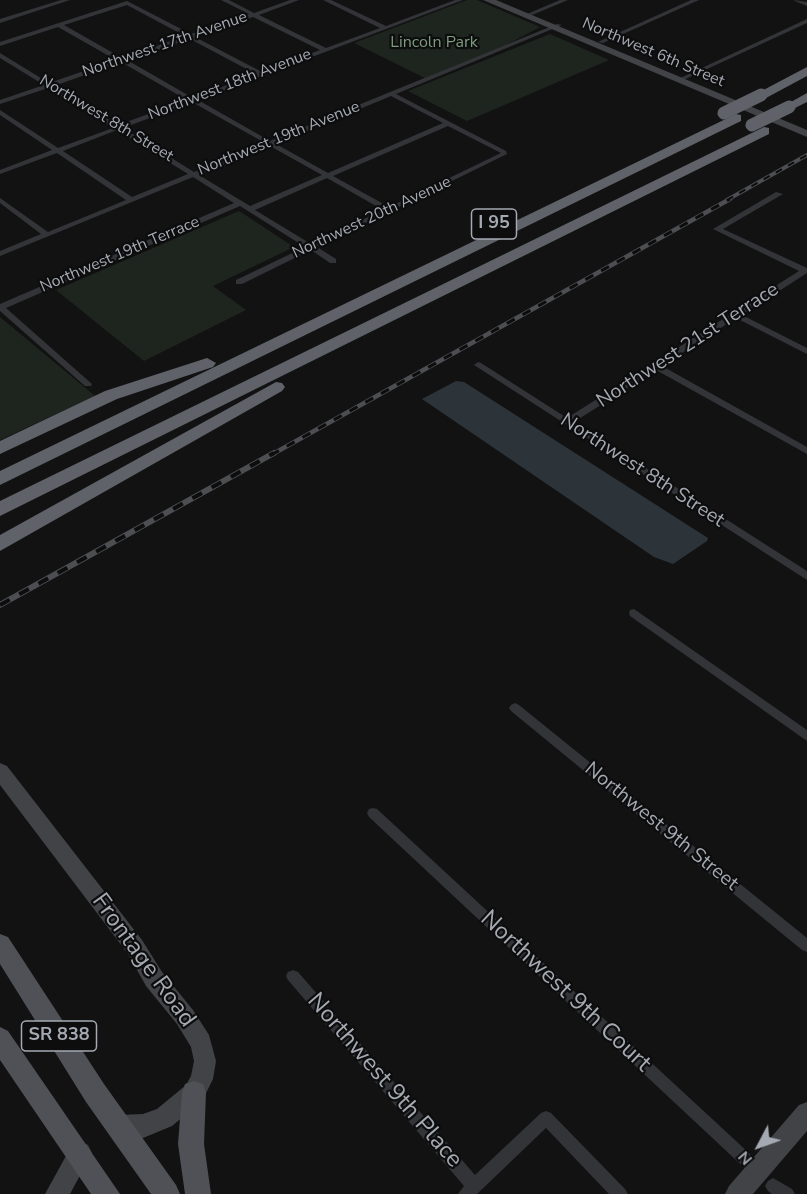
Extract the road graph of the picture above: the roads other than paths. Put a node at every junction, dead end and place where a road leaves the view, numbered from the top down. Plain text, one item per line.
1 (67, 0) edge
2 (224, 0) edge
3 (296, 0) edge
4 (326, 0) edge
5 (430, 0) edge
6 (460, 0) edge
7 (488, 0) edge
8 (495, 0) edge
9 (565, 0) edge
10 (696, 0) edge
11 (797, 0) edge
12 (807, 4) edge
13 (444, 6) junction
14 (254, 14) junction
15 (530, 14) junction
16 (0, 21) edge
17 (807, 21) edge
18 (59, 25) junction
19 (556, 26) junction
20 (386, 28) junction
21 (190, 36) junction
22 (601, 42) junction
23 (0, 44) edge
24 (326, 50) junction
25 (0, 55) edge
26 (122, 60) junction
27 (9, 61) junction
28 (0, 64) edge
29 (807, 70) edge
30 (261, 74) junction
31 (682, 79) junction
32 (807, 83) edge
33 (50, 85) junction
34 (391, 94) junction
35 (767, 97) junction
36 (193, 99) junction
37 (0, 102) edge
38 (803, 106) edge
39 (0, 112) edge
40 (730, 116) junction
41 (449, 123) junction
42 (119, 127) junction
43 (758, 128) junction
44 (807, 128) edge
45 (807, 134) edge
46 (271, 143) junction
47 (58, 150) junction
48 (0, 171) edge
49 (195, 174) junction
50 (329, 175) junction
51 (779, 194) dead end
52 (0, 200) edge
53 (131, 200) junction
54 (240, 203) junction
55 (250, 209) junction
56 (389, 210) junction
57 (47, 235) junction
58 (311, 247) junction
59 (0, 254) edge
60 (333, 261) dead end
61 (806, 270) edge
62 (239, 282) dead end
63 (0, 307) edge
64 (399, 313) junction
65 (736, 315) junction
66 (807, 351) edge
67 (207, 363) junction
68 (478, 365) dead end
69 (656, 366) junction
70 (88, 384) dead end
71 (568, 423) junction
72 (0, 448) edge
73 (807, 451) edge
74 (0, 464) edge
75 (0, 479) edge
76 (0, 493) edge
77 (0, 509) edge
78 (0, 544) edge
79 (807, 576) edge
80 (634, 613) dead end
81 (514, 708) dead end
82 (807, 736) edge
83 (0, 771) edge
84 (373, 813) dead end
85 (0, 944) edge
86 (807, 946) edge
87 (293, 976) dead end
88 (0, 1039) edge
89 (194, 1093) junction
90 (807, 1113) edge
91 (119, 1127) junction
92 (80, 1153) junction
93 (775, 1186) edge
94 (470, 1190) edge
95 (57, 1194) edge
96 (107, 1194) edge
97 (167, 1194) edge
98 (198, 1194) edge
99 (620, 1194) edge
100 (737, 1194) edge

1 - 16 street
2 - 14 street
3 - 14 street, Northwest 17th Avenue
4 - 20 street
5 - 13 street
6 - 13 street, Northwest 18th Avenue
7 - 19 street, Northwest 6th Street
8 - 15 street, Northwest 6th Street
9 - 15 street
10 - 22 street
11 - 12 street
13 - 20 street, Northwest 18th Avenue
14 - 21 street, Northwest 17th Avenue
14 - 24 street
15 - 19 street, Northwest 6th Street
17 - 31 street
18 - 21 street
18 - 23 street
18 - 26 street
19 - 22 street, Northwest 6th Street
19 - 31 street, Northwest 6th Street
19 - 34 street, Northwest 19th Avenue
20 - 24 street, Northwest 18th Avenue
21 - 26 street, Northwest 17th Avenue
21 - 30 street
22 - 31 street, Northwest 6th Street
24 - 30 street, Northwest 18th Avenue
25 - 27 street, Northwest 8th Street
26 - 33 street, Northwest 17th Avenue
26 - 36 street
27 - 28 street
27 - 33 street, Northwest 8th Street
29 - 35 highway
30 - 36 street, Northwest 18th Avenue
31 - 44 street, Northwest 6th Street
31 - 45 street, Northwest 6th Street
32 - 35 highway
33 - 37 street, Northwest 17th Avenue
33 - 42 street, Northwest 8th Street
34 - 41 street
34 - 46 street, Northwest 19th Avenue
35 - 40 highway
36 - 42 street, Northwest 18th Avenue
36 - 46 street
38 - 43 highway, I 95
39 - 47 street
40 - 67 highway, I 95
40 - 75 highway
41 - 50 street
41 - 56 street, Northwest 20th Avenue
42 - 47 street, Northwest 18th Avenue
42 - 49 street, Northwest 8th Street
43 - 64 highway, I 95
43 - 76 highway
46 - 49 street, Northwest 19th Avenue
46 - 50 street
47 - 48 street, Northwest 18th Avenue
47 - 53 street
49 - 53 street, Northwest 19th Avenue
49 - 54 street, Northwest 8th Street
50 - 55 street
50 - 56 street
51 - 61 street
52 - 57 street
53 - 57 street, Northwest 19th Avenue
54 - 55 street, Northwest 8th Street
54 - 63 street, Northwest 19th Terrace
55 - 58 street, Northwest 8th Street
56 - 58 street, Northwest 20th Avenue
57 - 59 street, Northwest 19th Avenue
58 - 60 street, Northwest 8th Street
58 - 62 street, Northwest 20th Avenue
61 - 65 street, Northwest 21st Terrace
63 - 70 street
64 - 77 highway, I 95
64 - 78 highway
65 - 66 street
65 - 69 street, Northwest 21st Terrace
67 - 72 highway
67 - 74 highway, I 95
68 - 71 street, Northwest 8th Street
69 - 71 street, Northwest 21st Terrace
69 - 73 street
71 - 79 street, Northwest 8th Street
80 - 82 street
81 - 86 street, Northwest 9th Street
83 - 89 street, Frontage Road
84 - 93 street, Northwest 9th Court
85 - 91 main road, SR 838
87 - 94 street, Northwest 9th Place
88 - 92 main road, SR 838
89 - 91 street, Frontage Road
89 - 98 main road
90 - 93 street
91 - 97 main road, SR 838
92 - 95 street
92 - 96 main road, SR 838
93 - 100 street
94 - 99 street, Northwest 9th Place

